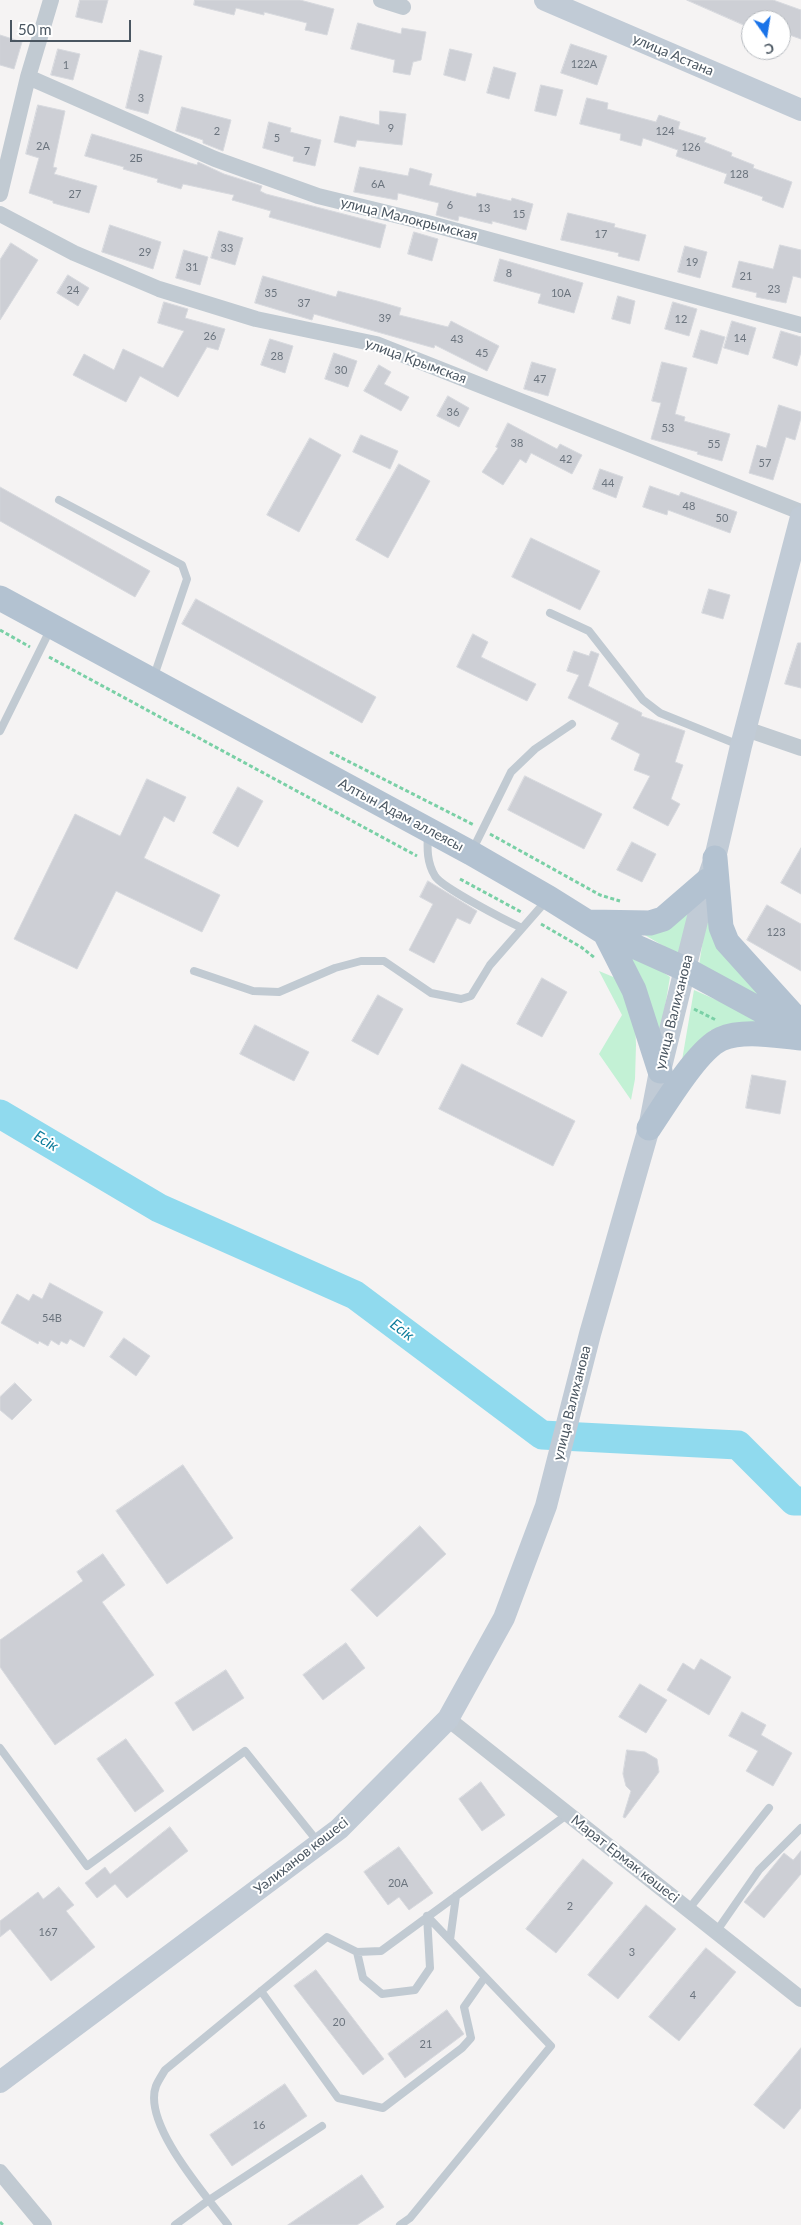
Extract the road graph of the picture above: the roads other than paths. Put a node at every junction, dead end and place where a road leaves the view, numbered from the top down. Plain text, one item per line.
1 (51, 0) edge
2 (381, 0) edge
3 (544, 0) edge
4 (403, 7) dead end
5 (28, 77) junction
6 (801, 110) edge
7 (0, 194) edge
8 (0, 214) edge
9 (801, 325) edge
10 (59, 500) dead end
11 (801, 512) edge
12 (801, 517) edge
13 (0, 598) edge
14 (550, 613) dead end
15 (52, 626) junction
16 (152, 681) junction
17 (572, 724) dead end
18 (0, 731) edge
19 (744, 738) junction
20 (801, 748) edge
21 (428, 830) junction
22 (471, 853) junction
23 (711, 869) junction
24 (549, 898) junction
25 (584, 922) junction
26 (522, 928) junction
27 (605, 934) junction
28 (685, 969) junction
29 (194, 971) dead end
30 (801, 1024) edge
31 (801, 1032) edge
32 (801, 1038) edge
33 (660, 1071) junction
34 (649, 1128) junction
35 (546, 1506) joint
36 (448, 1719) junction
37 (0, 1748) edge
38 (769, 1808) dead end
39 (568, 1814) junction
40 (801, 1828) edge
41 (319, 1844) junction
42 (456, 1896) junction
43 (688, 1910) junction
44 (427, 1916) junction
45 (716, 1932) junction
46 (450, 1940) junction
47 (357, 1952) junction
48 (485, 1976) junction
49 (261, 1991) junction
50 (801, 1999) edge
51 (0, 2082) edge
52 (322, 2126) dead end
53 (0, 2172) edge
54 (209, 2200) junction
55 (410, 2218) junction
56 (44, 2225) edge
57 (175, 2225) edge
58 (228, 2225) edge
59 (400, 2225) edge
60 (415, 2225) edge

1 - 5 street
2 - 4 street
3 - 6 main road, улица Астана
5 - 7 street
5 - 9 street, улица Малокрымская
8 - 11 street, улица Крымская
10 - 16 lane
12 - 19 main road, улица Валиханова
13 - 15 main road, Алтын Адам аллеясы
14 - 19 lane
15 - 16 main road, Алтын Адам аллеясы
15 - 18 lane
16 - 21 main road, Алтын Адам аллеясы
17 - 22 lane
19 - 20 street
19 - 23 main road, улица Валиханова
21 - 22 main road, Алтын Адам аллеясы
21 - 26 lane
22 - 24 main road, Алтын Адам аллеясы
23 - 25 main road
23 - 28 main road, улица Валиханова
23 - 30 main road
24 - 25 main road, Алтын Адам аллеясы
24 - 26 lane
25 - 27 main road, Алтын Адам аллеясы
26 - 29 lane
27 - 28 main road, Алтын Адам аллеясы
27 - 33 main road
28 - 31 main road, Алтын Адам аллеясы
28 - 33 main road, улица Валиханова
32 - 34 main road
33 - 34 main road, улица Валиханова
34 - 35 main road, улица Валиханова
35 - 36 main road, Уәлиханов көшесі
36 - 39 street, Марат Ермак көшесі
36 - 41 main road, Уәлиханов көшесі
37 - 41 lane
38 - 43 lane
39 - 42 lane
39 - 43 street, Марат Ермак көшесі
40 - 45 lane
41 - 51 main road, Уәлиханов көшесі
42 - 44 lane
42 - 46 lane
43 - 45 street, Марат Ермак көшесі
44 - 46 lane
44 - 47 lane
44 - 47 lane
45 - 50 street, Марат Ермак көшесі
46 - 48 lane
47 - 49 lane
48 - 49 lane
48 - 55 lane
49 - 54 lane
52 - 54 lane
53 - 56 street
54 - 57 lane
54 - 58 lane
55 - 59 lane
55 - 60 lane

